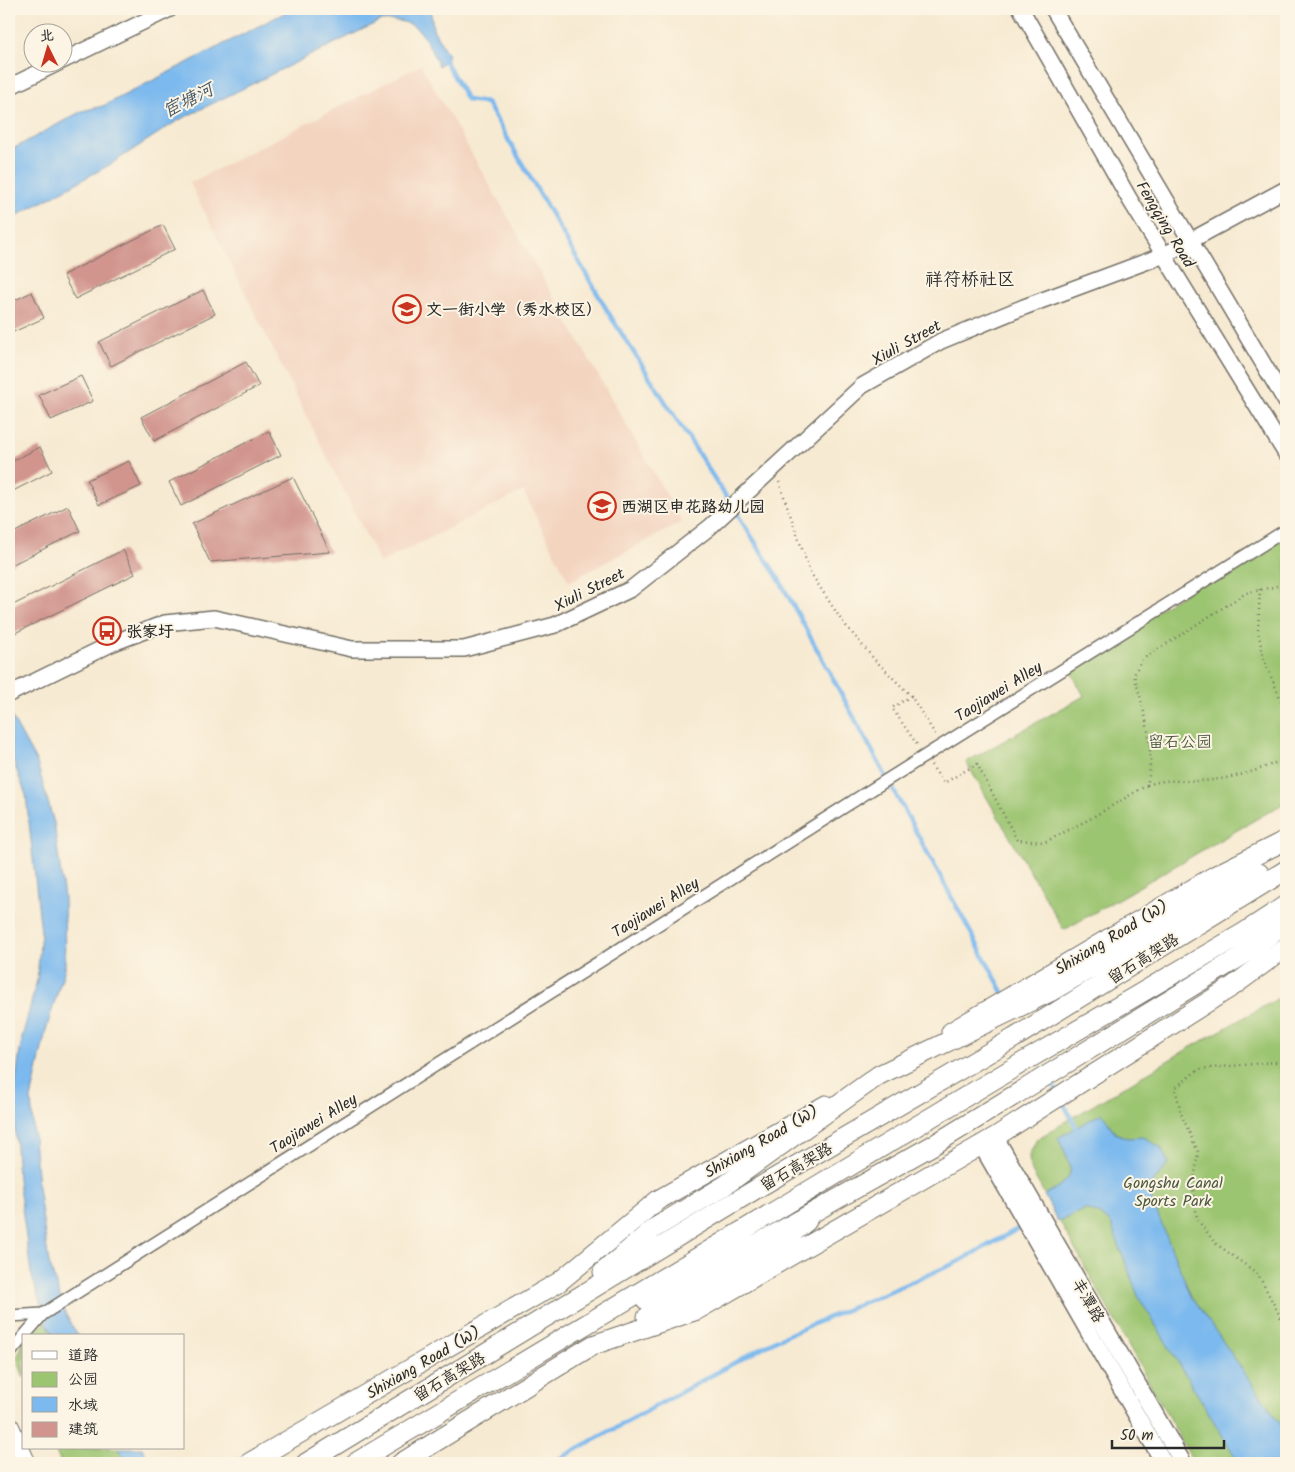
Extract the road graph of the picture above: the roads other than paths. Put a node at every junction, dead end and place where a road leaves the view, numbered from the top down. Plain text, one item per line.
1 (170, 9) edge
2 (1021, 9) edge
3 (1053, 9) edge
4 (72, 57) edge
5 (40, 72) edge
6 (9, 87) edge
7 (1286, 189) edge
8 (1191, 242) junction
9 (1164, 255) junction
10 (1286, 402) edge
11 (1286, 454) edge
12 (1286, 530) edge
13 (9, 694) edge
14 (1286, 840) edge
15 (1286, 860) edge
16 (1286, 870) edge
17 (1225, 898) junction
18 (1286, 906) edge
19 (1286, 922) edge
20 (1249, 940) junction
21 (1286, 947) edge
22 (1037, 990) junction
23 (1080, 1067) junction
24 (879, 1075) junction
25 (988, 1140) junction
26 (822, 1208) junction
27 (1040, 1230) junction
28 (556, 1311) junction
29 (43, 1314) junction
30 (9, 1316) edge
31 (574, 1332) junction
32 (26, 1334) edge
33 (22, 1338) edge
34 (593, 1345) junction
35 (9, 1354) edge
36 (9, 1426) edge
37 (26, 1463) edge
38 (250, 1463) edge
39 (306, 1463) edge
40 (355, 1463) edge
41 (401, 1463) edge
42 (1164, 1463) edge
43 (1183, 1463) edge

1 - 4 street
2 - 9 street, Fengqing Road
3 - 8 street, Fengqing Road
5 - 6 street
7 - 8 street, Xiuli Street
8 - 9 street, Xiuli Street
8 - 10 street, Fengqing Road
9 - 11 street, Fengqing Road
9 - 13 street, Xiuli Street
12 - 29 street, Taojiawei Alley, bridge
14 - 22 main road, Shixiang Road (W)
15 - 17 main road
16 - 17 main road, 留石高架路
17 - 22 main road
17 - 28 main road, 留石高架路
18 - 20 main road, 留石高架路
19 - 20 main road
20 - 23 main road
20 - 31 main road, 留石高架路
21 - 23 main road
22 - 24 main road
23 - 25 main road
23 - 26 main road
24 - 28 main road
24 - 38 main road, Shixiang Road (W)
25 - 27 main road, 丰潭路
25 - 34 main road
26 - 31 main road
26 - 34 main road
27 - 42 main road, 丰潭路
27 - 43 main road, 丰潭路
28 - 39 main road, 留石高架路
29 - 30 street, Taojiawei Alley
29 - 32 street, Taojiawei Alley
31 - 40 main road, 留石高架路
33 - 35 street, Taojiawei Alley
34 - 41 main road
36 - 37 main road

